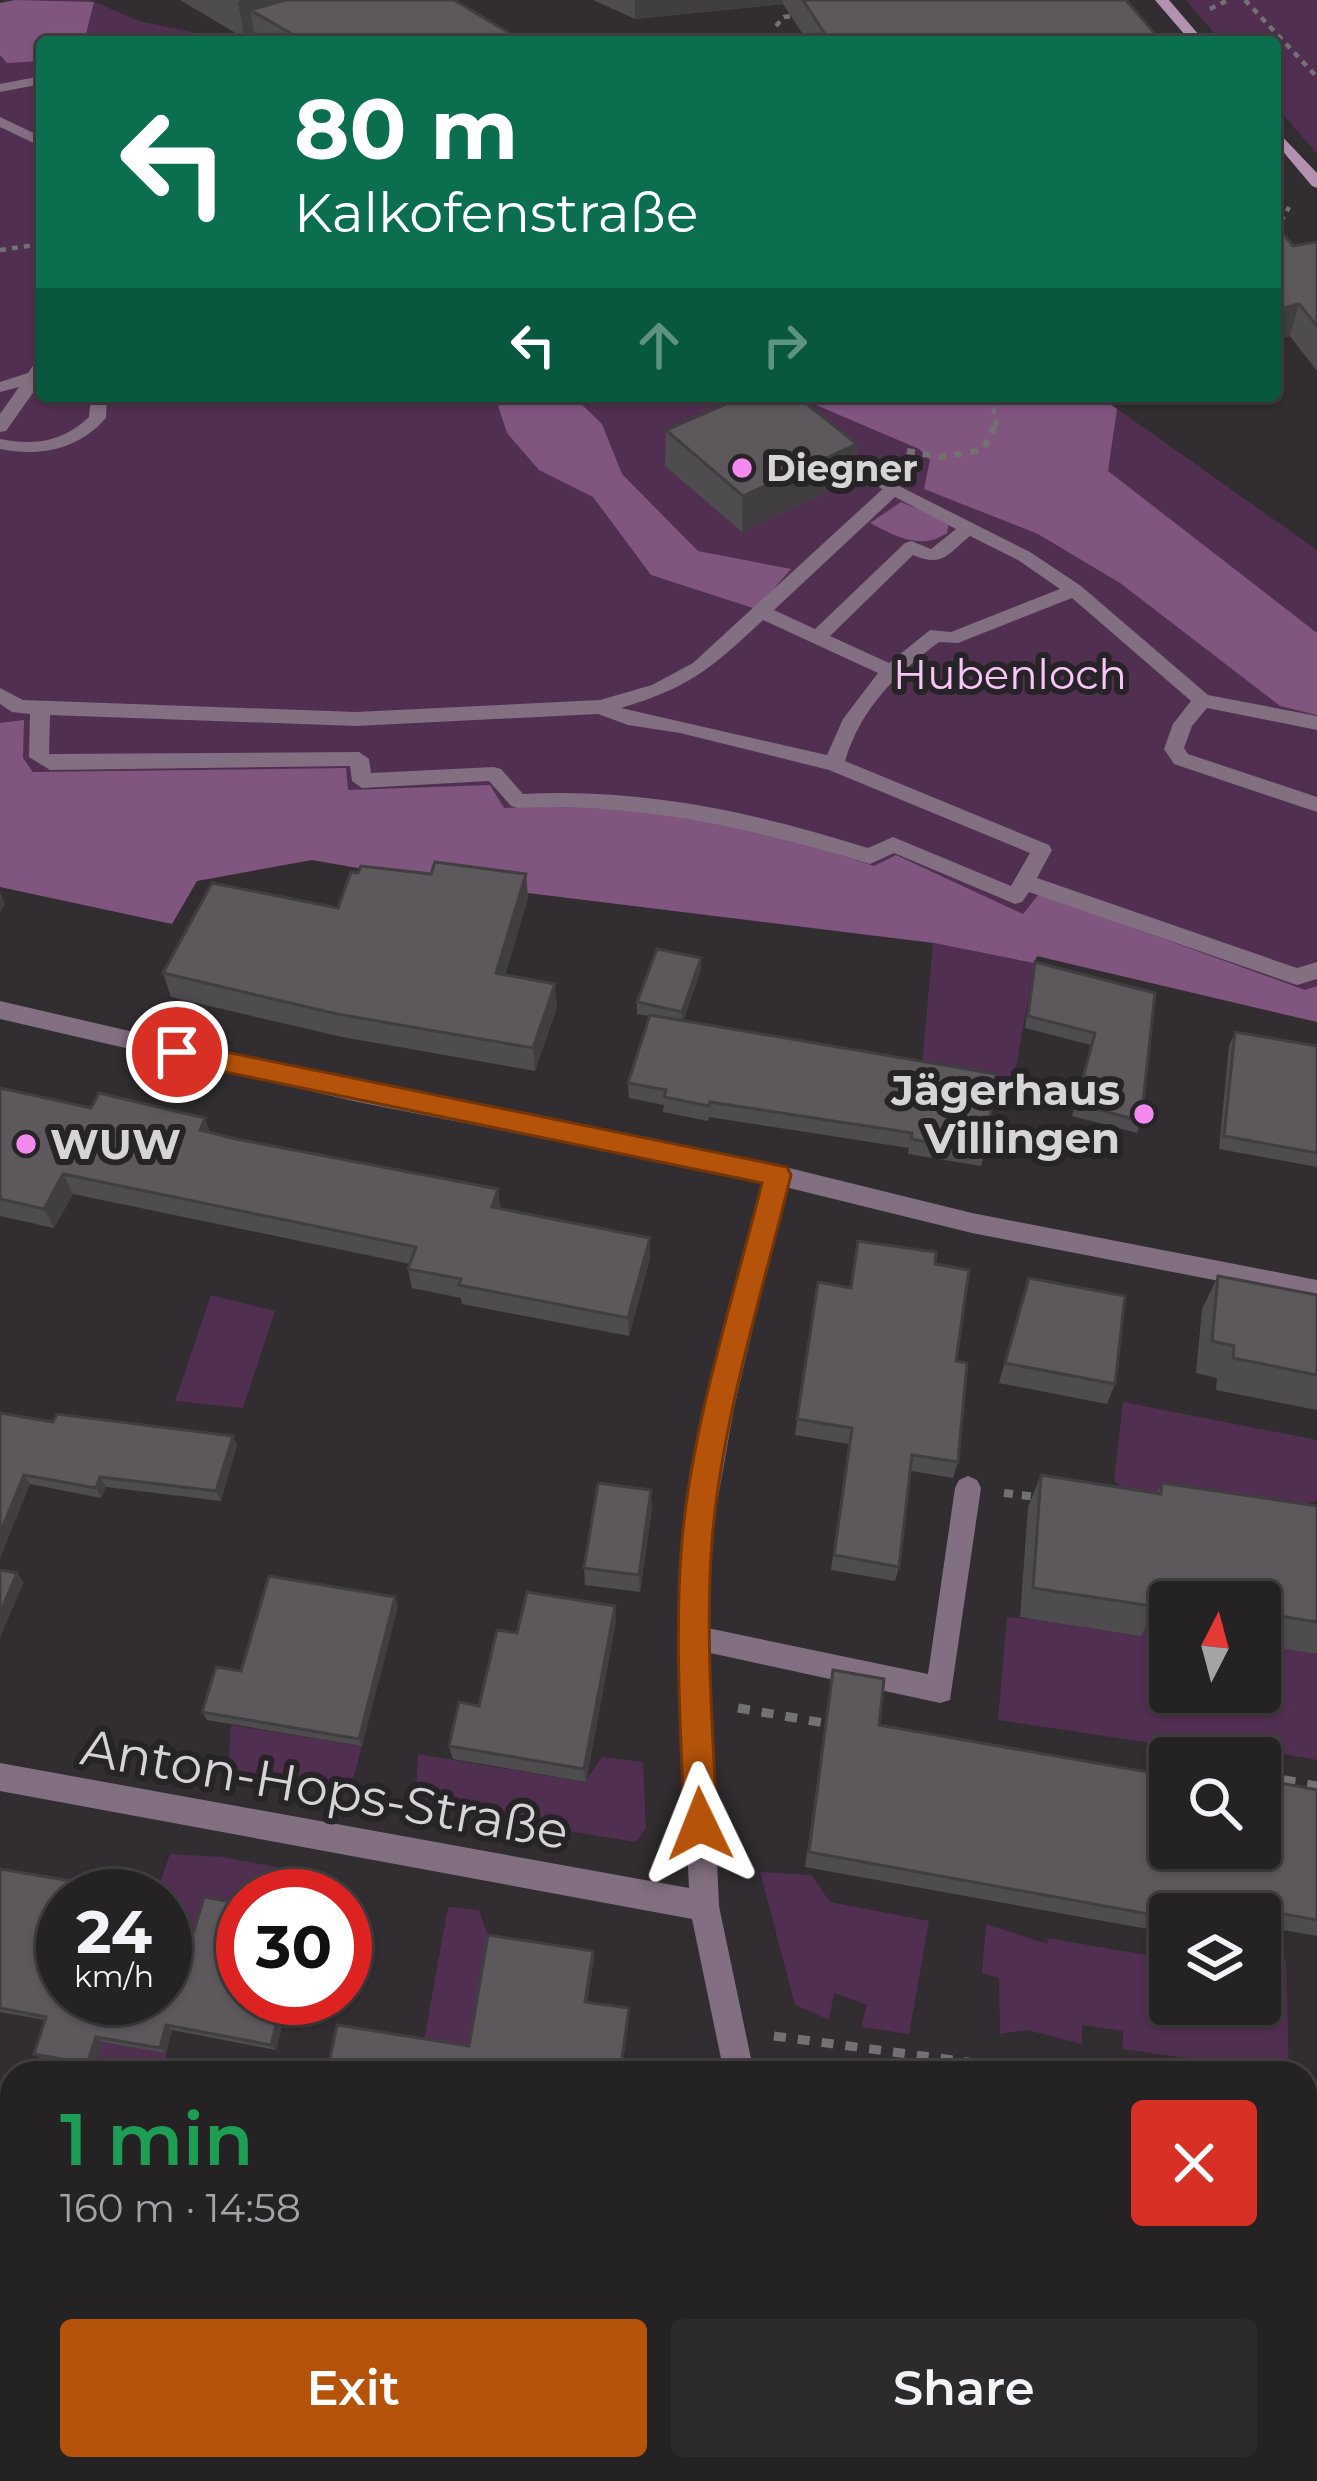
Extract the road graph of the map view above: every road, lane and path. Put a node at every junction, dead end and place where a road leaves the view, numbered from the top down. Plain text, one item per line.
1 (1162, 0) edge
2 (1245, 0) edge
3 (808, 14) edge
4 (776, 26) dead end
5 (1193, 36) edge
6 (1279, 36) edge
7 (1281, 38) edge
8 (1317, 77) edge
9 (36, 81) edge
10 (0, 88) edge
11 (0, 121) edge
12 (36, 140) edge
13 (1281, 142) edge
14 (1317, 183) edge
15 (1289, 207) dead end
16 (1281, 221) edge
17 (36, 245) edge
18 (0, 250) edge
19 (36, 373) edge
20 (36, 377) edge
21 (0, 386) edge
22 (98, 402) edge
23 (992, 402) edge
24 (18, 404) junction
25 (814, 422) edge
26 (0, 427) edge
27 (0, 444) edge
28 (892, 446) dead end
29 (893, 489) junction
30 (970, 527) junction
31 (1074, 590) junction
32 (764, 613) junction
33 (819, 636) junction
34 (887, 670) junction
35 (0, 695) edge
36 (1202, 700) junction
37 (600, 707) junction
38 (20, 709) edge
39 (1317, 723) edge
40 (834, 764) junction
41 (1317, 806) edge
42 (1024, 882) junction
43 (1317, 970) edge
44 (0, 1010) edge
45 (777, 1175) junction
46 (1317, 1290) edge
47 (968, 1489) joint
48 (1060, 1500) edge
49 (693, 1638) junction
50 (695, 1701) junction
51 (839, 1725) edge
52 (1149, 1773) edge
53 (0, 1777) edge
54 (1281, 1779) edge
55 (1300, 1783) junction
56 (1317, 1786) edge
57 (1139, 1789) edge
58 (1301, 1805) edge
59 (704, 1906) junction
60 (772, 2036) dead end
61 (736, 2061) edge
62 (960, 2061) edge

1 - 5 main road
2 - 6 path
3 - 4 path
7 - 8 path
9 - 10 street
11 - 12 street
13 - 14 main road
15 - 16 path
17 - 18 path
19 - 21 street
20 - 24 street
21 - 24 street
22 - 27 street
23 - 28 path
24 - 26 street
25 - 29 street
29 - 30 street
29 - 32 street
30 - 31 street
30 - 33 street
31 - 34 street
31 - 36 street
32 - 33 street
32 - 37 street
33 - 34 street
34 - 40 street
35 - 38 street
36 - 39 street
36 - 41 street
37 - 38 street
37 - 40 street
38 - 42 street
40 - 42 street
42 - 43 street
44 - 45 street
45 - 46 street
45 - 49 street
47 - 48 path
47 - 49 street
49 - 50 street
50 - 51 path
50 - 59 street
52 - 57 path
53 - 59 street, Anton-Hops-Straße
54 - 55 path
55 - 56 path
55 - 58 path
59 - 61 street
60 - 62 path

